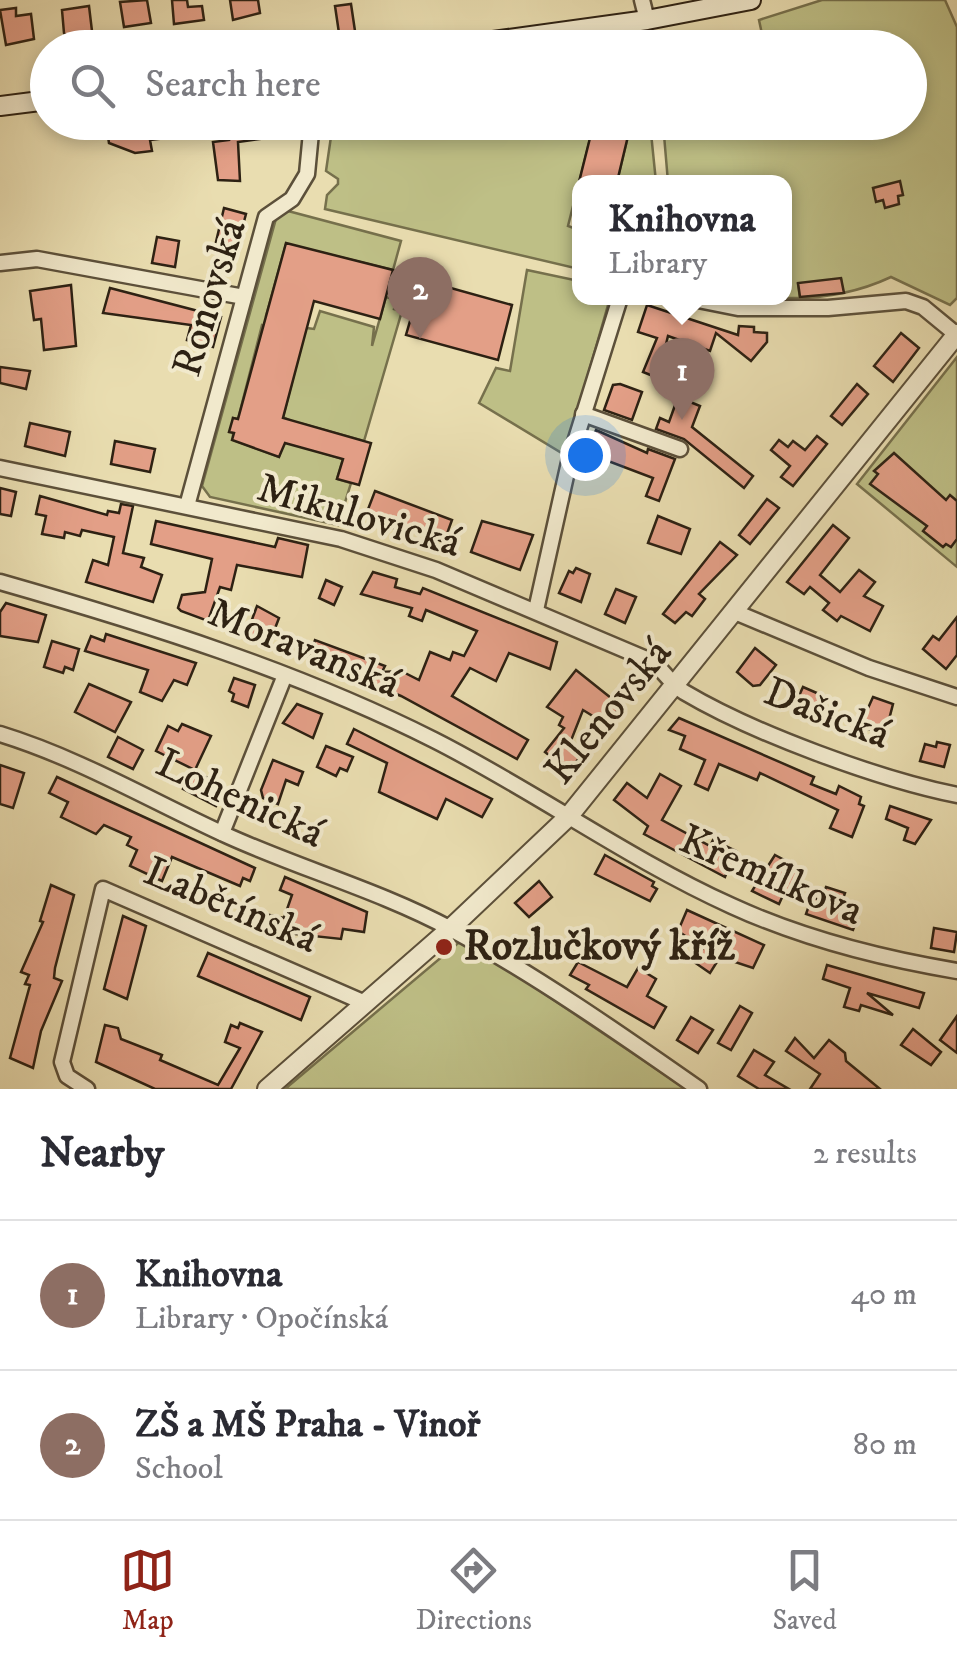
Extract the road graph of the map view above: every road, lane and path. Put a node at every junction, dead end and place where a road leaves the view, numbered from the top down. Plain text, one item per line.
1 (642, 0) edge
2 (751, 0) edge
3 (647, 20) junction
4 (574, 30) edge
5 (30, 102) edge
6 (0, 106) edge
7 (311, 140) edge
8 (0, 264) edge
9 (244, 297) junction
10 (618, 305) edge
11 (723, 305) edge
12 (957, 335) edge
13 (582, 414) junction
14 (680, 449) dead end
15 (0, 468) edge
16 (187, 506) junction
17 (0, 582) edge
18 (536, 610) junction
19 (736, 612) junction
20 (286, 675) junction
21 (676, 687) junction
22 (957, 697) edge
23 (0, 734) edge
24 (957, 795) edge
25 (568, 818) junction
26 (222, 833) junction
27 (450, 929) junction
28 (957, 971) edge
29 (365, 1003) junction
30 (87, 1089) edge
31 (267, 1089) edge
32 (699, 1089) edge

1 - 3 street
2 - 3 street
3 - 4 street
5 - 6 street
7 - 9 street, Ronovská
8 - 9 street
9 - 16 street, Ronovská
10 - 13 street
11 - 12 street
12 - 19 street, Klenovská
13 - 14 street
13 - 18 street
15 - 16 street, Mikulovická
16 - 18 street, Mikulovická
17 - 20 street, Moravanská
18 - 21 street, Mikulovická
19 - 21 street, Klenovská
19 - 22 street
20 - 25 street, Moravanská
20 - 26 street
21 - 24 street, Dašická
21 - 25 street, Klenovská
23 - 26 street, Lohenická
25 - 27 street, Klenovská
25 - 28 street, Křemílkova
26 - 27 street, Lohenická
27 - 29 street, Klenovská
27 - 32 street, Lohenická
29 - 30 street, Labětínská
29 - 31 street, Klenovská

